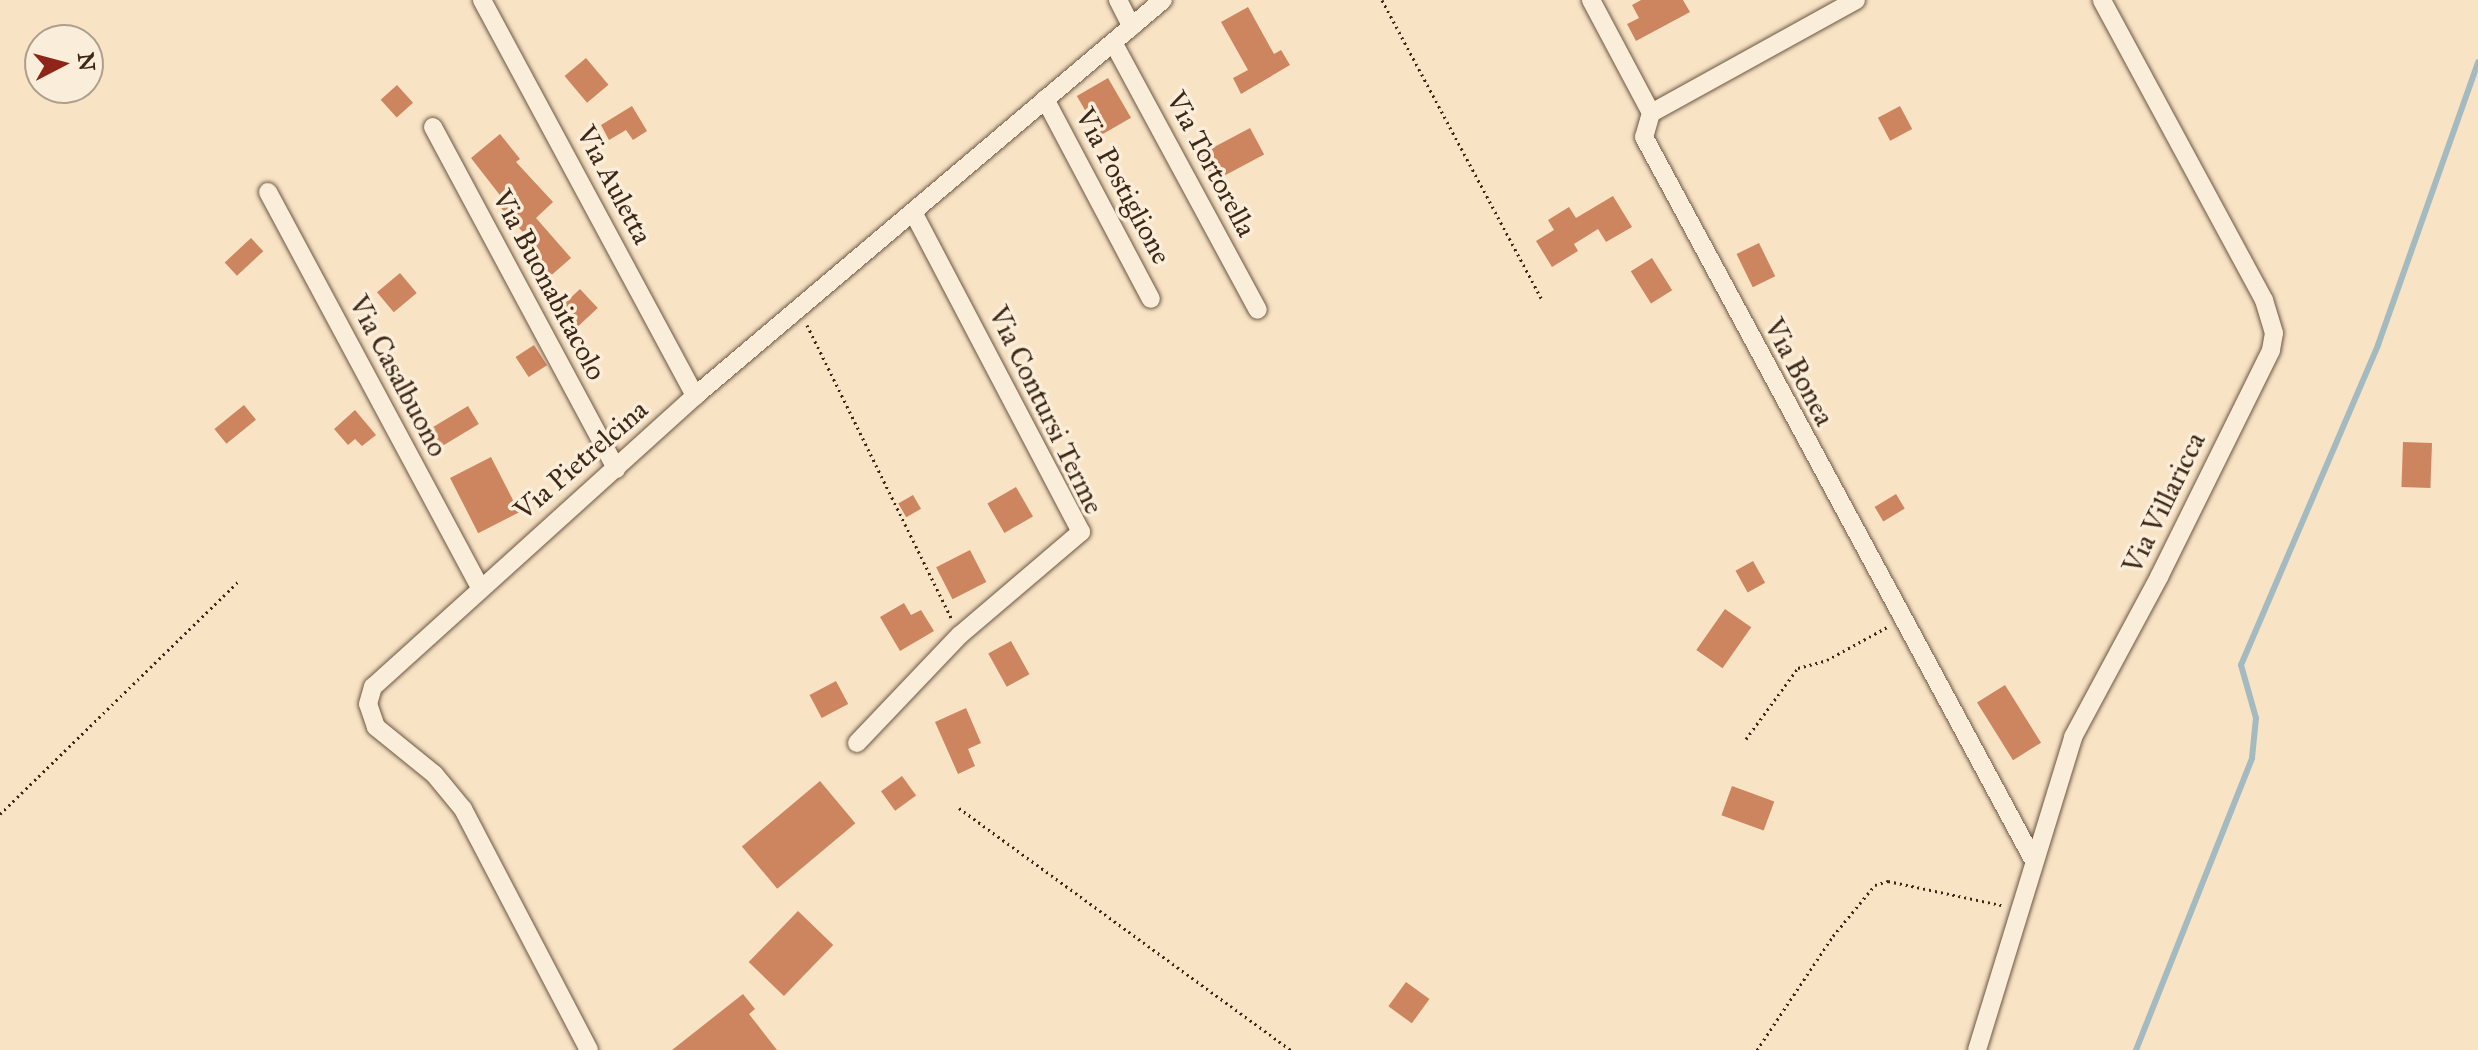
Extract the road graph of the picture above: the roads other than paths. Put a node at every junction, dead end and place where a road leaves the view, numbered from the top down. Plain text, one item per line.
1 (482, 0) edge
2 (1118, 0) edge
3 (1163, 0) edge
4 (1591, 0) edge
5 (1856, 0) edge
6 (2102, 0) edge
7 (1132, 27) junction
8 (1114, 44) junction
9 (1045, 99) junction
10 (1651, 113) junction
11 (433, 127) dead end
12 (268, 192) dead end
13 (913, 212) junction
14 (1151, 299) dead end
15 (1258, 310) dead end
16 (695, 396) junction
17 (616, 469) junction
18 (479, 586) junction
19 (857, 743) dead end
20 (2034, 861) junction
21 (589, 1050) edge
22 (1977, 1050) edge

1 - 16 street, Via Auletta
2 - 7 street
3 - 7 street, Via Pietrelcina
4 - 10 street
5 - 10 street
6 - 20 street, Via Villaricca
7 - 8 street, Via Pietrelcina
8 - 9 street, Via Pietrelcina
8 - 15 street, Via Tortorella
9 - 13 street, Via Pietrelcina
9 - 14 street, Via Postiglione
10 - 20 street, Via Bonea
11 - 17 street, Via Buonabitacolo
12 - 18 street, Via Casalbuono
13 - 16 street, Via Pietrelcina
13 - 19 street, Via Contursi Terme
16 - 17 street, Via Pietrelcina
17 - 18 street, Via Pietrelcina
18 - 21 street, Via Pietrelcina
20 - 22 street, Via Villaricca

